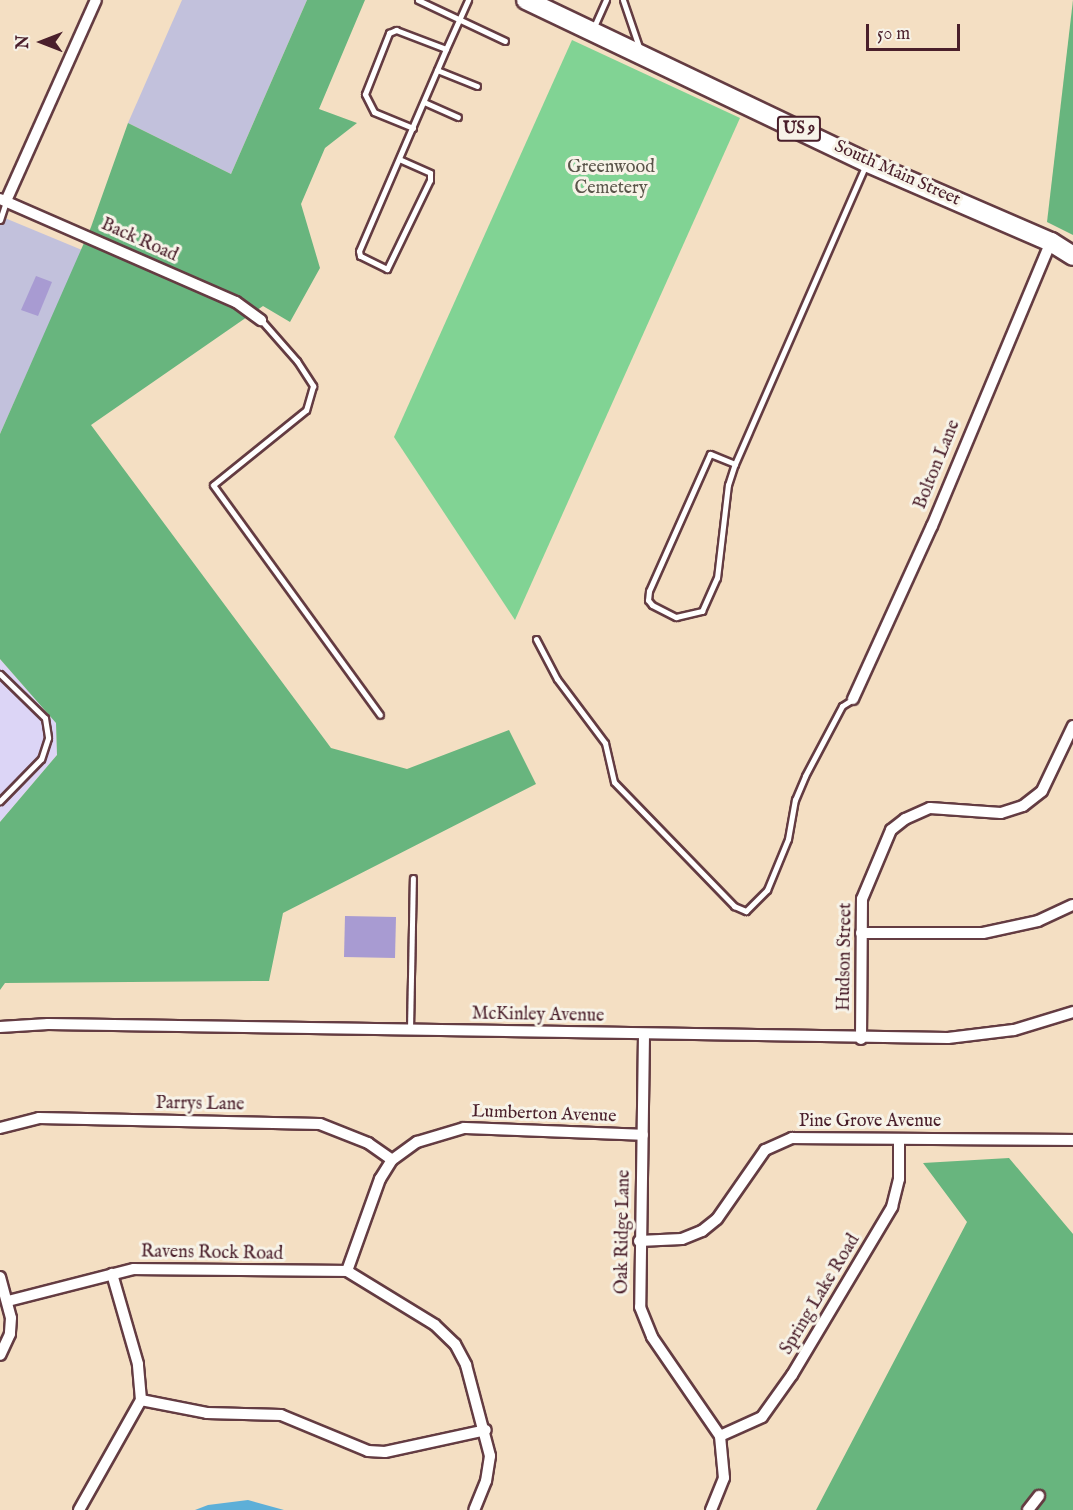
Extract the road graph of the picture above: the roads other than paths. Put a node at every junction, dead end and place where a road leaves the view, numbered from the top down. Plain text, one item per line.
1 (96, 0) edge
2 (418, 0) edge
3 (468, 0) edge
4 (526, 0) edge
5 (606, 0) edge
6 (622, 0) edge
7 (459, 20) junction
8 (591, 32) junction
9 (505, 41) dead end
10 (446, 49) junction
11 (642, 57) junction
12 (437, 70) junction
13 (477, 86) dead end
14 (423, 102) junction
15 (458, 117) dead end
16 (413, 128) junction
17 (399, 159) junction
18 (867, 162) junction
19 (3, 200) edge
20 (0, 220) edge
21 (1051, 242) junction
22 (1073, 256) edge
23 (261, 320) joint
24 (735, 464) junction
25 (536, 639) dead end
26 (0, 674) edge
27 (853, 699) joint
28 (380, 715) dead end
29 (1073, 726) edge
30 (0, 801) edge
31 (413, 878) dead end
32 (1073, 905) edge
33 (861, 933) junction
34 (1073, 1012) edge
35 (0, 1028) edge
36 (410, 1030) junction
37 (644, 1035) junction
38 (861, 1039) junction
39 (0, 1128) edge
40 (643, 1135) junction
41 (899, 1139) junction
42 (1073, 1140) edge
43 (392, 1160) junction
44 (639, 1241) junction
45 (347, 1271) junction
46 (112, 1274) junction
47 (0, 1277) edge
48 (9, 1301) junction
49 (0, 1355) edge
50 (141, 1401) junction
51 (486, 1430) junction
52 (720, 1436) junction
53 (1039, 1496) dead end
54 (79, 1510) edge
55 (474, 1510) edge
56 (711, 1510) edge
57 (1028, 1510) edge

1 - 19 street
2 - 7 lane
3 - 7 lane
4 - 8 highway, South Main Street / US 9
5 - 8 lane
6 - 11 lane
7 - 9 lane
7 - 10 lane
8 - 11 highway, South Main Street / US 9
10 - 12 lane
10 - 16 lane
11 - 18 highway, South Main Street / US 9
12 - 13 lane
12 - 14 lane
14 - 15 lane
14 - 16 lane
16 - 17 lane
17 - 17 lane
18 - 21 highway, South Main Street / US 9
18 - 24 lane
19 - 20 lane
19 - 23 street, Back Road
21 - 22 highway, South Main Street / US 9
21 - 27 street, Bolton Lane
23 - 28 lane
24 - 24 lane
25 - 27 lane
26 - 30 lane
29 - 33 street, Hudson Street
31 - 36 lane
32 - 33 street
33 - 38 street, Hudson Street
34 - 38 street, McKinley Avenue
35 - 36 street, McKinley Avenue
36 - 37 street, McKinley Avenue
37 - 38 street, McKinley Avenue
37 - 40 street, Oak Ridge Lane
39 - 43 street, Parrys Lane
40 - 43 street, Lumberton Avenue
40 - 44 street, Oak Ridge Lane
41 - 42 street, Pine Grove Avenue
41 - 44 street, Pine Grove Avenue
41 - 52 street, Spring Lake Road
43 - 45 street, Lumberton Avenue
44 - 52 street, Oak Ridge Lane
45 - 46 street, Ravens Rock Road
45 - 51 street
46 - 48 street, Ravens Rock Road
46 - 50 street
47 - 48 street
48 - 49 street
50 - 51 street
50 - 54 street
51 - 55 street
52 - 56 street, Oak Ridge Lane
53 - 57 street

